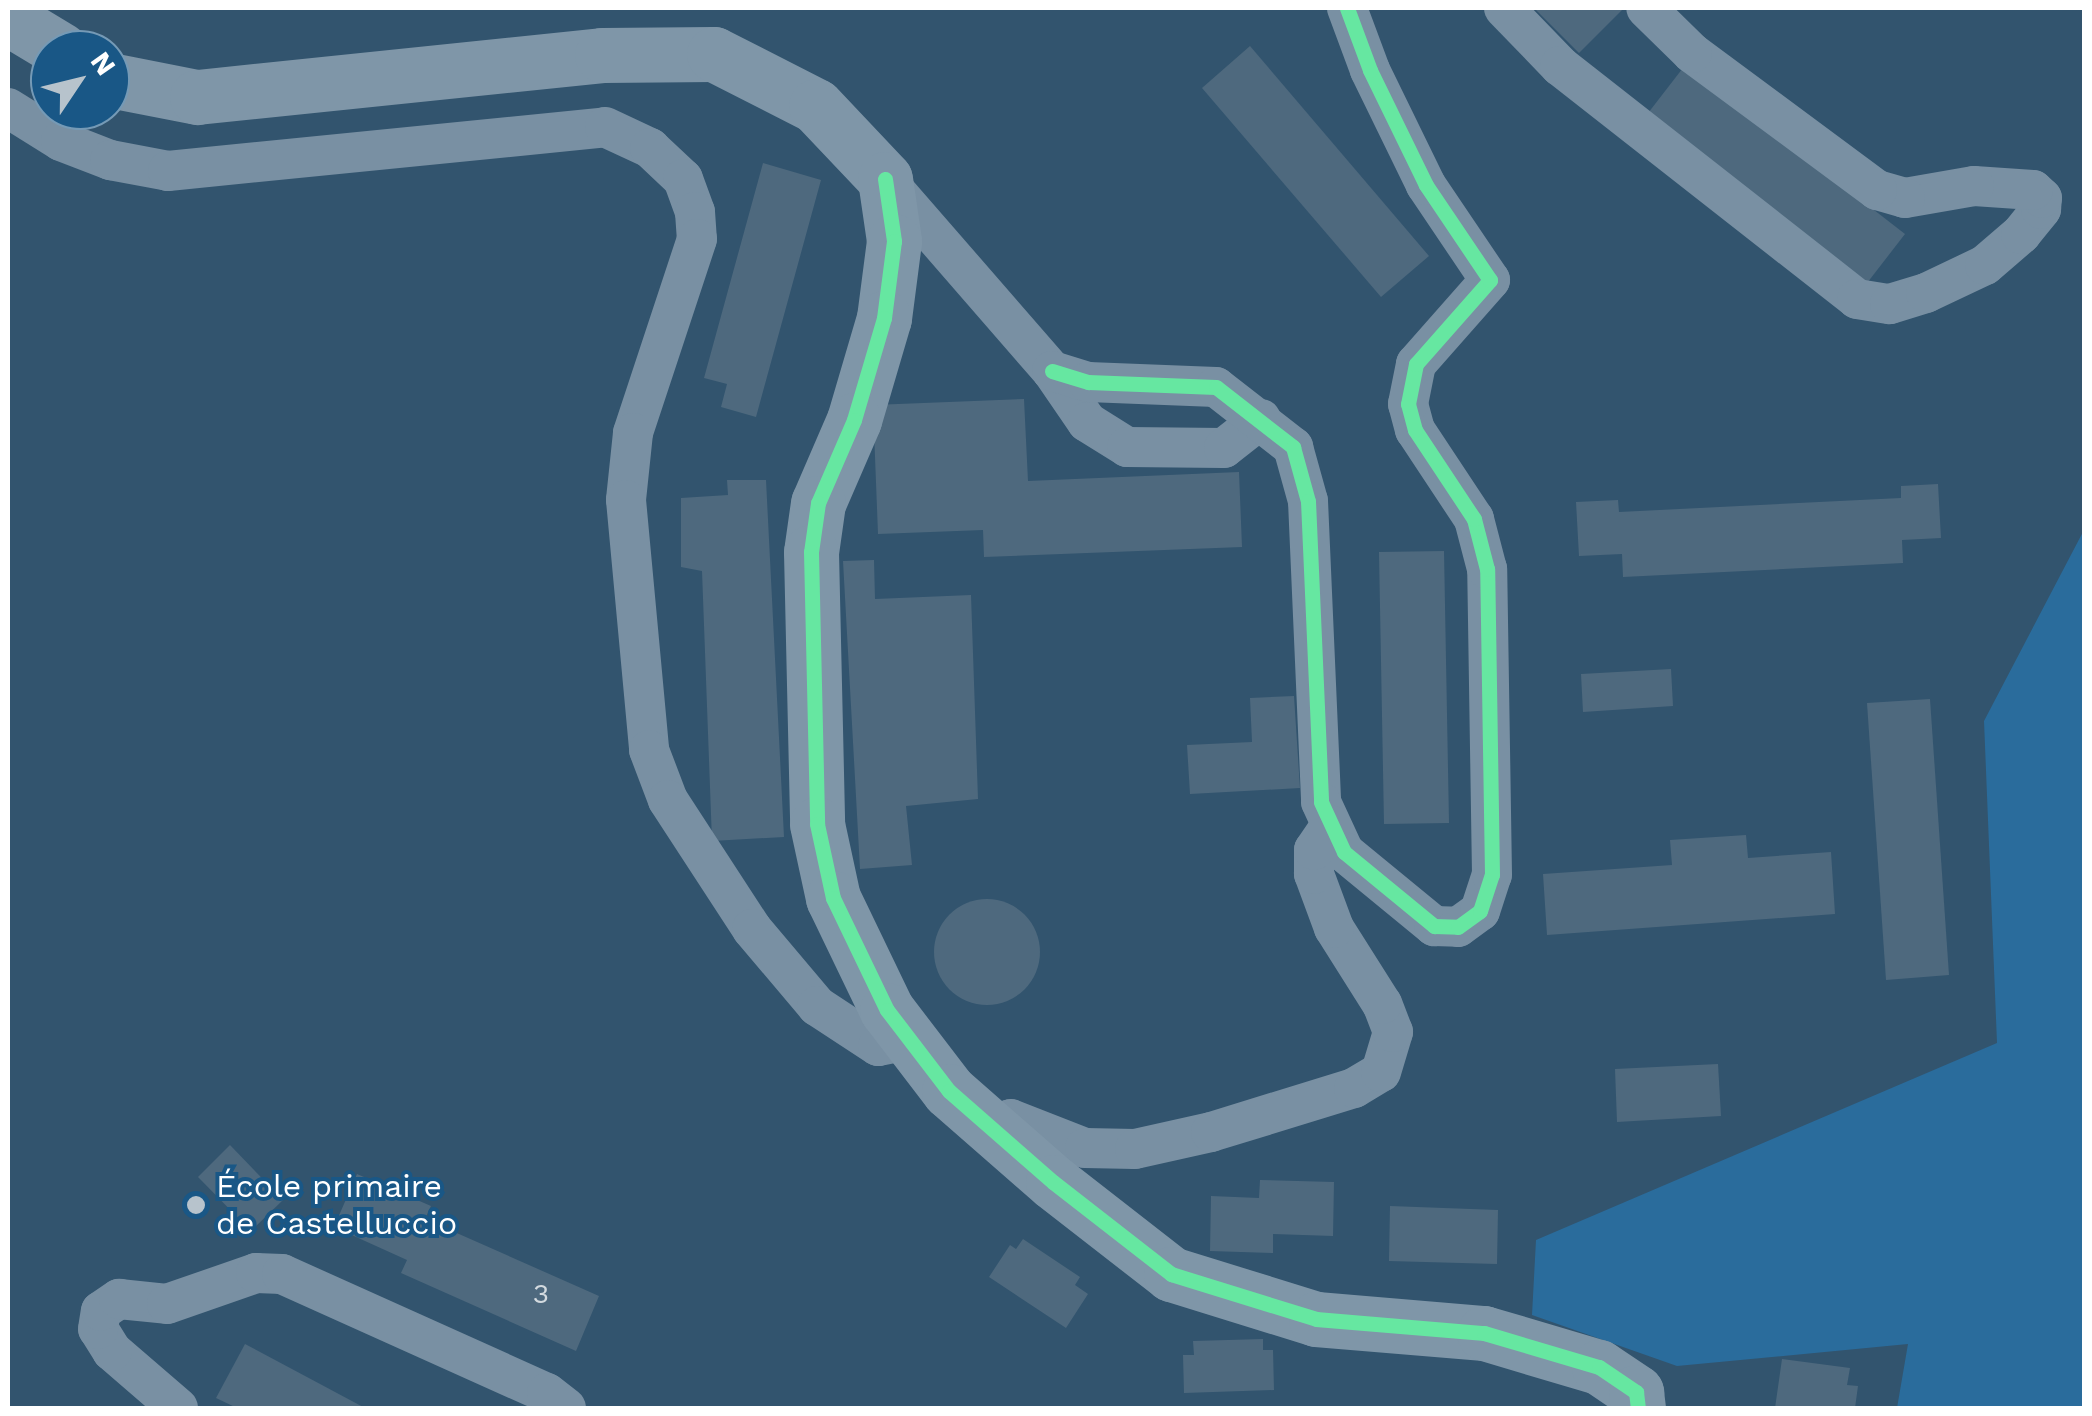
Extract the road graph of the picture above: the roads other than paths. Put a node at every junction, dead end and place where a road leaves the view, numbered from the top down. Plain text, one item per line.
1 (1347, 8) edge
2 (1504, 8) edge
3 (1646, 8) edge
4 (8, 18) edge
5 (30, 31) edge
6 (130, 84) edge
7 (8, 108) edge
8 (885, 179) junction
9 (1052, 371) junction
10 (1261, 419) junction
11 (1332, 824) junction
12 (910, 1040) junction
13 (989, 1127) junction
14 (178, 1408) edge
15 (566, 1408) edge
16 (1638, 1408) edge

1 - 11 street
2 - 3 street
4 - 5 street
6 - 8 street
7 - 12 street
8 - 9 street
8 - 12 street
9 - 10 street
9 - 10 street
10 - 11 street
11 - 13 street
12 - 13 street
13 - 16 street
14 - 15 street

